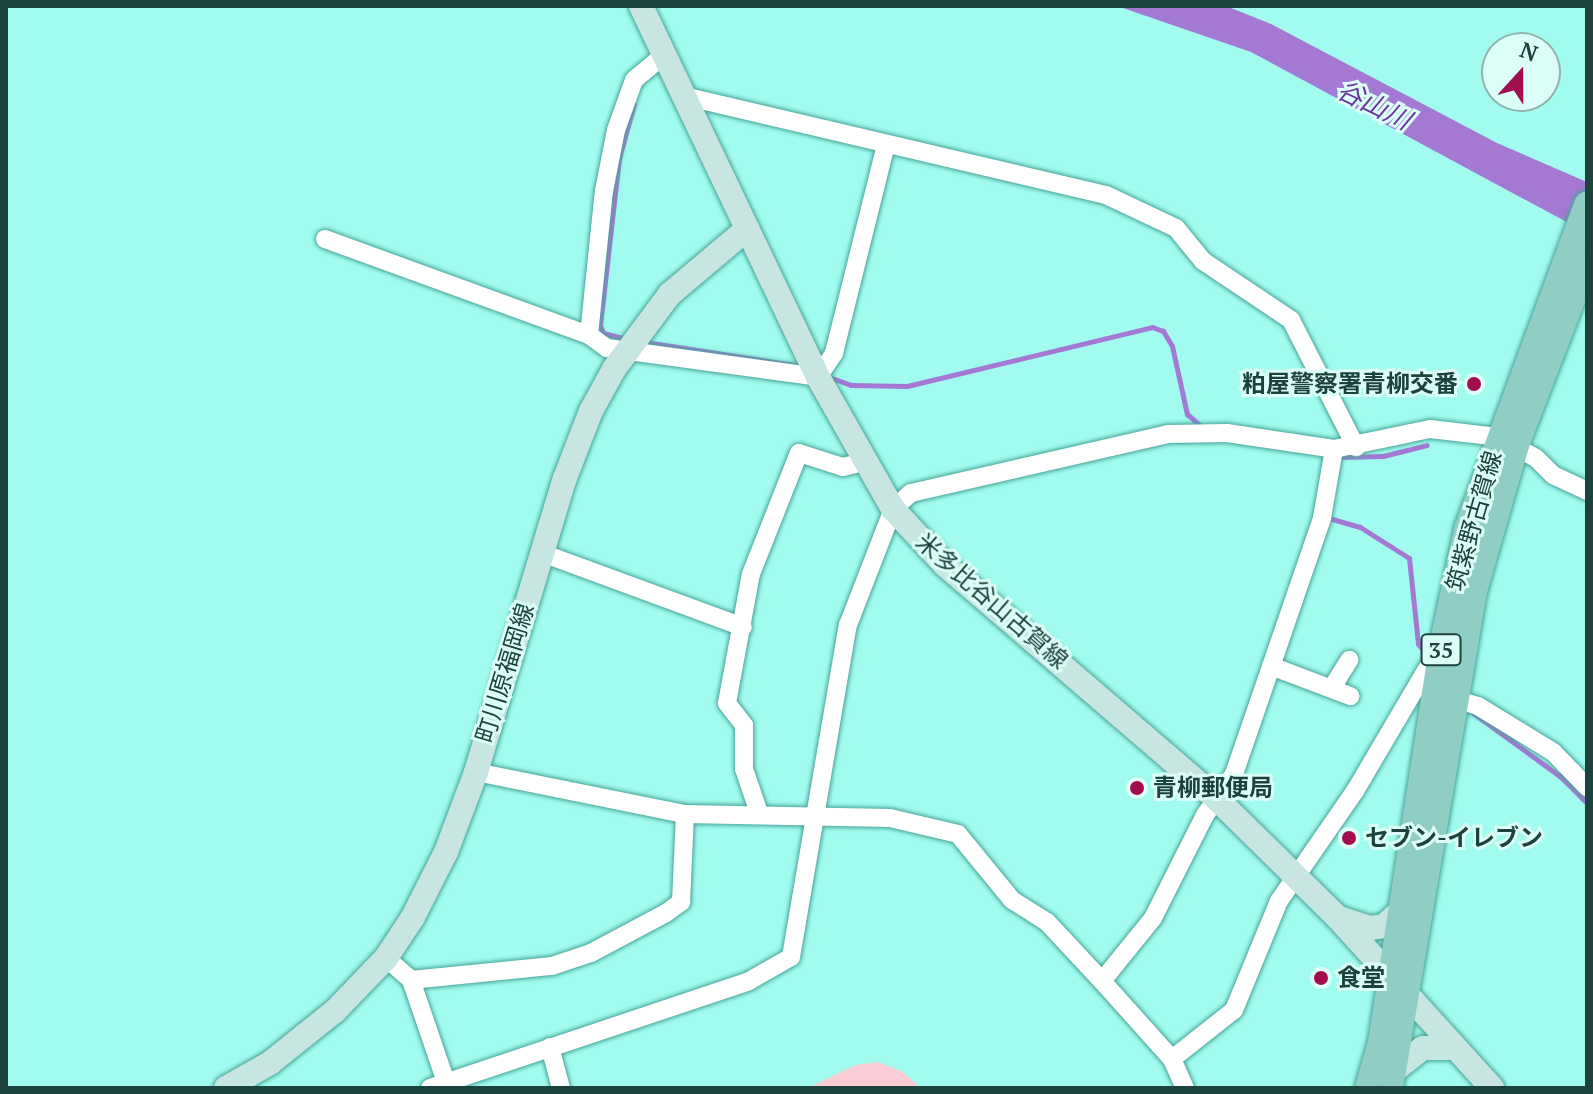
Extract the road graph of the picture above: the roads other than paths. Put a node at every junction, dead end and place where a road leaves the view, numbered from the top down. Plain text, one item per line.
1 (641, 6) edge
2 (663, 56) junction
3 (684, 96) junction
4 (886, 145) junction
5 (1583, 216) edge
6 (747, 229) junction
7 (325, 239) dead end
8 (1587, 261) edge
9 (589, 335) junction
10 (628, 348) junction
11 (818, 377) junction
12 (1507, 441) junction
13 (1356, 447) junction
14 (1334, 449) junction
15 (863, 462) junction
16 (1587, 491) edge
17 (893, 509) junction
18 (542, 553) junction
19 (743, 627) junction
20 (1442, 646) junction
21 (1349, 660) dead end
22 (1271, 666) junction
23 (1333, 686) junction
24 (1350, 696) dead end
25 (1455, 699) junction
26 (476, 772) junction
27 (1587, 787) edge
28 (1217, 799) junction
29 (759, 813) junction
30 (685, 814) junction
31 (814, 817) junction
32 (1298, 878) junction
33 (1402, 910) junction
34 (1337, 917) junction
35 (386, 958) junction
36 (1392, 976) junction
37 (411, 980) junction
38 (1102, 981) junction
39 (1409, 999) junction
40 (550, 1047) junction
41 (1453, 1048) junction
42 (1172, 1059) junction
43 (1393, 1078) edge
44 (438, 1085) edge
45 (230, 1087) edge
46 (561, 1088) edge
47 (1185, 1088) edge
48 (1368, 1088) edge
49 (1492, 1088) edge

1 - 2 main road, 米多比谷山古賀線
2 - 3 main road, 米多比谷山古賀線
2 - 9 street
3 - 4 street
3 - 6 main road, 米多比谷山古賀線
4 - 11 street
4 - 13 street
5 - 12 main road, 筑紫野古賀線 / 35
6 - 10 main road, 町川原福岡線
6 - 11 main road, 米多比谷山古賀線
7 - 9 street
8 - 12 main road, 筑紫野古賀線 / 35
9 - 10 street
10 - 11 street
10 - 18 main road, 町川原福岡線
11 - 15 main road, 米多比谷山古賀線
12 - 13 street
12 - 16 street
12 - 20 main road, 筑紫野古賀線 / 35
12 - 25 main road, 筑紫野古賀線 / 35
13 - 14 street
14 - 17 street
14 - 22 street
15 - 17 main road, 米多比谷山古賀線
15 - 19 street
17 - 28 main road, 米多比谷山古賀線
17 - 31 street
18 - 19 street
18 - 26 main road, 町川原福岡線
19 - 29 street
20 - 32 street
20 - 33 main road, 筑紫野古賀線 / 35
21 - 23 street
22 - 23 street
22 - 28 street
23 - 24 street
25 - 27 street
25 - 39 main road, 筑紫野古賀線 / 35
26 - 30 street
26 - 35 main road, 町川原福岡線
28 - 32 main road, 米多比谷山古賀線
28 - 38 street
29 - 30 street
29 - 31 street
30 - 37 street
31 - 38 street
31 - 40 street
32 - 34 main road, 米多比谷山古賀線
32 - 42 street
33 - 34 main road
33 - 36 main road, 筑紫野古賀線 / 35
34 - 36 main road, 米多比谷山古賀線
35 - 37 street
35 - 45 main road, 町川原福岡線
36 - 39 main road, 米多比谷山古賀線
36 - 48 main road, 筑紫野古賀線 / 35
37 - 44 street
38 - 42 street
39 - 41 main road, 米多比谷山古賀線
39 - 43 main road, 筑紫野古賀線 / 35
40 - 44 street
40 - 46 street
41 - 43 main road
41 - 49 main road, 米多比谷山古賀線
42 - 47 street

